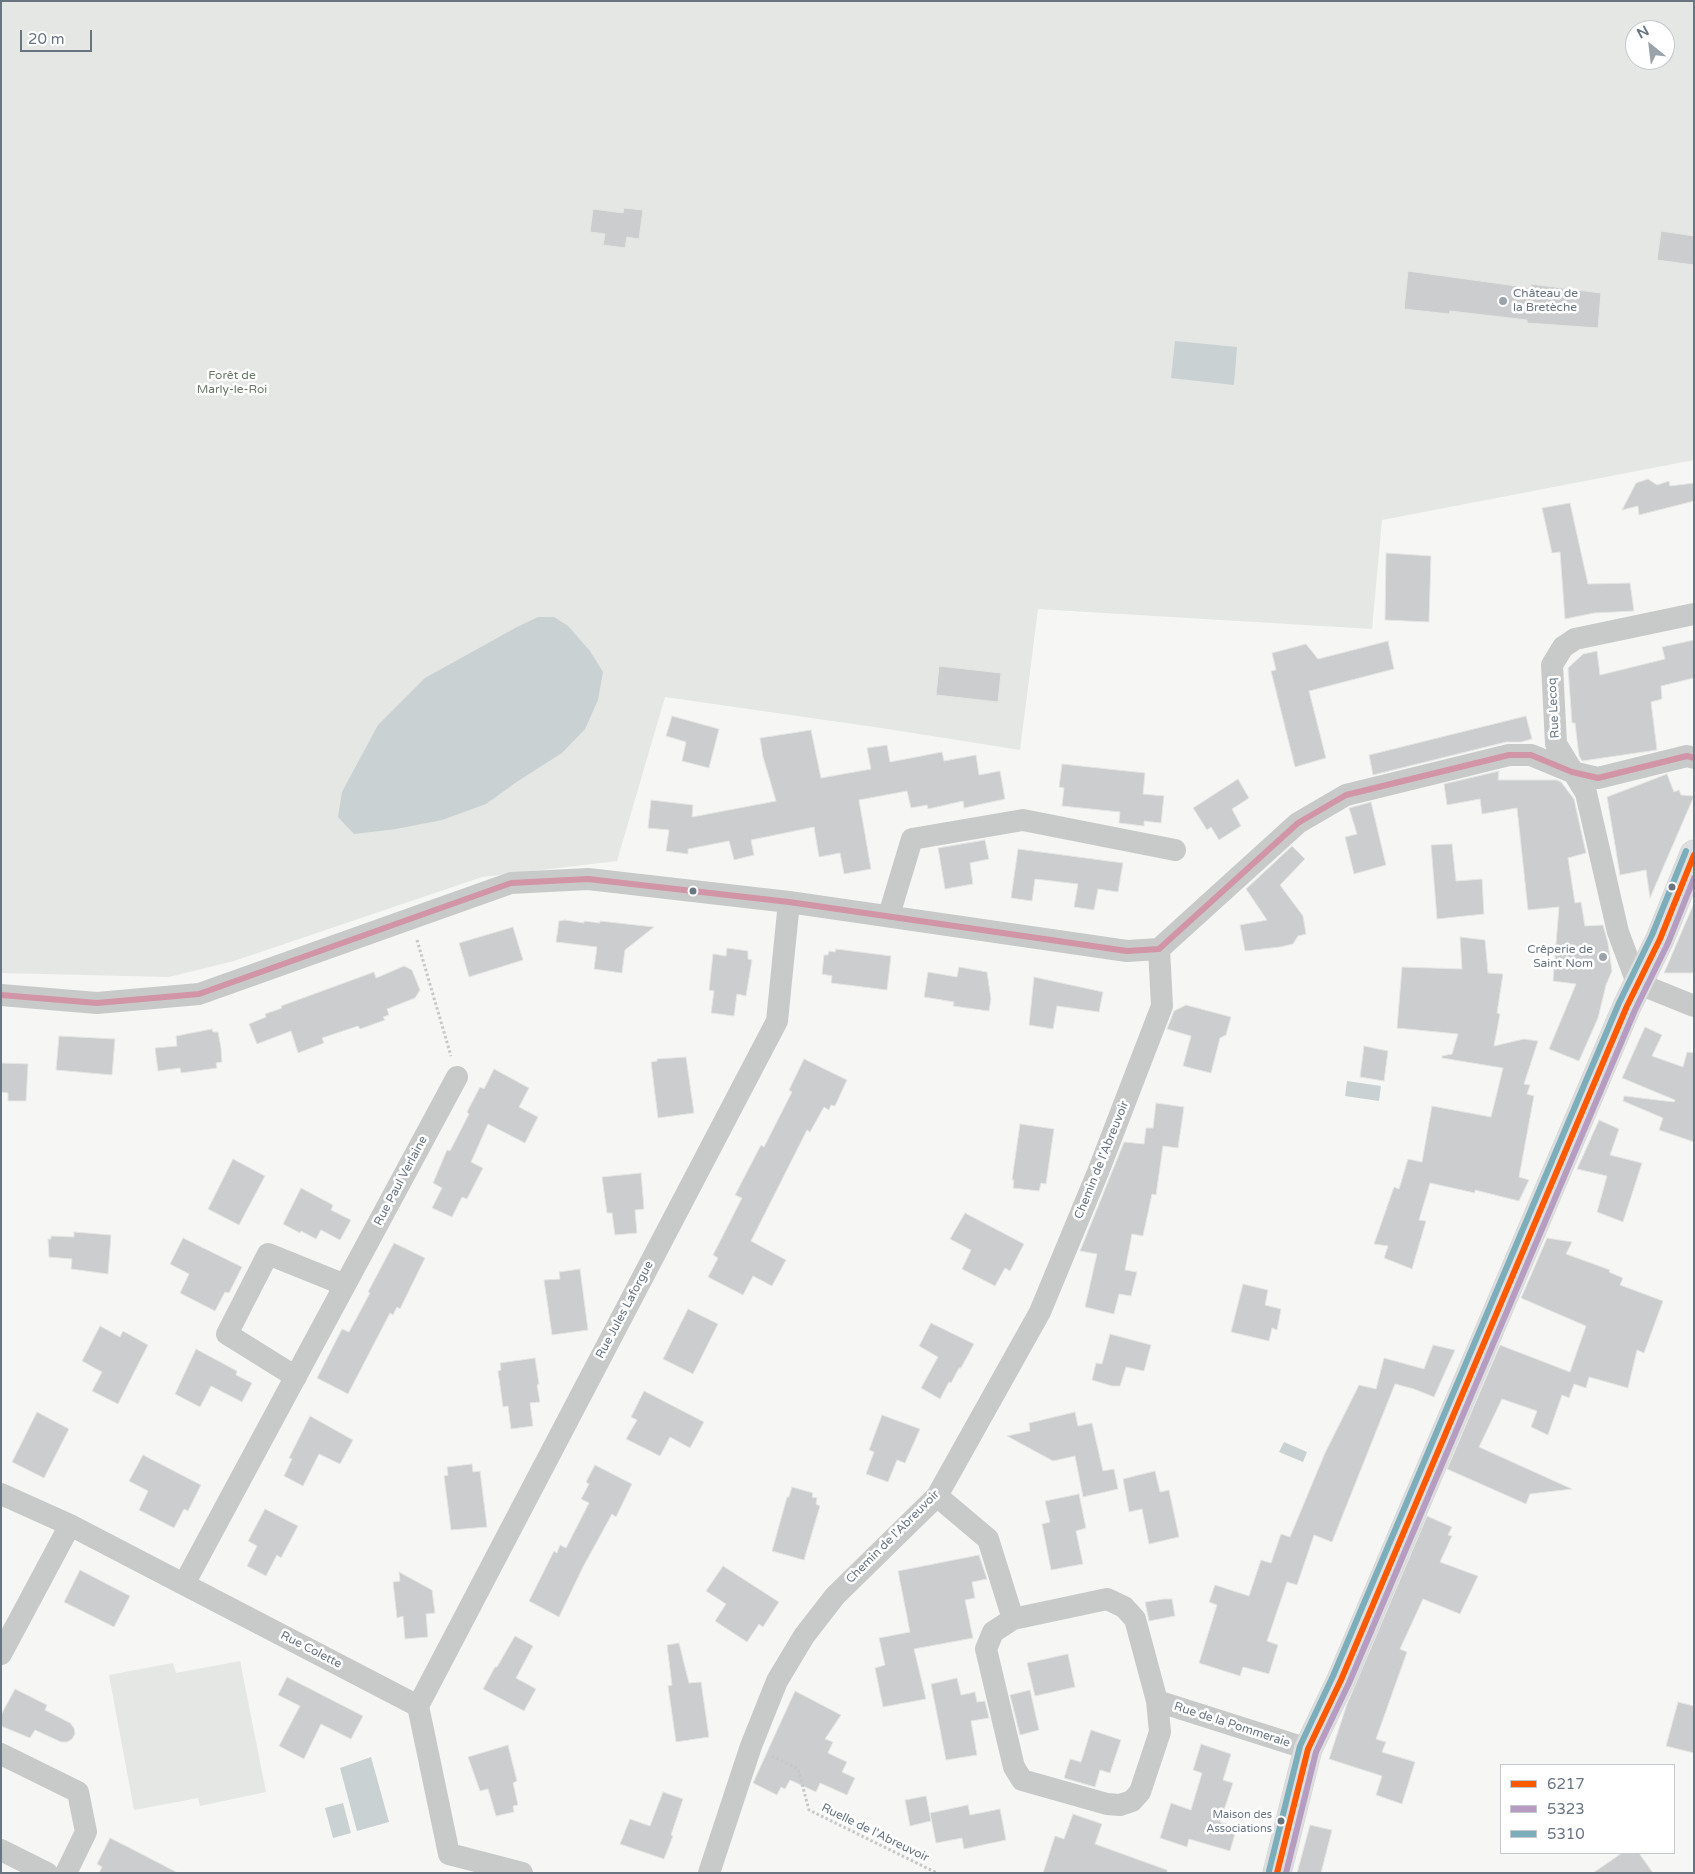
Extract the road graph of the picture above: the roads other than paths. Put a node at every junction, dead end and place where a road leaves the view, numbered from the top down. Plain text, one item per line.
1 (1694, 614) edge
2 (1694, 758) edge
3 (1572, 772) junction
4 (1175, 850) dead end
5 (1694, 854) edge
6 (789, 902) junction
7 (889, 915) junction
8 (1159, 949) junction
9 (1638, 983) junction
10 (1, 995) edge
11 (1694, 1006) edge
12 (457, 1078) road end
13 (345, 1285) junction
14 (296, 1377) junction
15 (1, 1494) edge
16 (937, 1496) junction
17 (70, 1525) junction
18 (184, 1584) junction
19 (1013, 1619) junction
20 (1, 1654) edge
21 (1156, 1701) junction
22 (418, 1706) junction
23 (1308, 1749) junction
24 (1, 1754) edge
25 (1, 1850) edge
26 (446, 1864) edge
27 (47, 1873) edge
28 (66, 1873) edge
29 (522, 1873) edge
30 (709, 1873) edge
31 (1277, 1873) edge

1 - 3 street, Rue Lecoq
2 - 3 street
3 - 8 street
3 - 9 street, Rue Lecoq
4 - 7 street
5 - 9 street
6 - 7 street
6 - 10 street
6 - 22 street, Rue Jules Laforgue
7 - 8 street
8 - 16 street, Chemin de l'Abreuvoir
9 - 11 street
9 - 23 street
12 - 13 street, Rue Paul Verlaine
13 - 14 street, Rue Paul Verlaine
13 - 14 street
14 - 18 street, Rue Paul Verlaine
15 - 17 street, Rue Colette
16 - 19 street
16 - 30 street, Chemin de l'Abreuvoir
17 - 18 street, Rue Colette
17 - 20 street
18 - 22 street, Rue Colette
19 - 21 street, Rue de la Pommeraie
19 - 21 street, Rue de la Pommeraie
21 - 23 street, Rue de la Pommeraie
22 - 26 street
23 - 31 street
24 - 28 street
25 - 27 street
26 - 29 street

